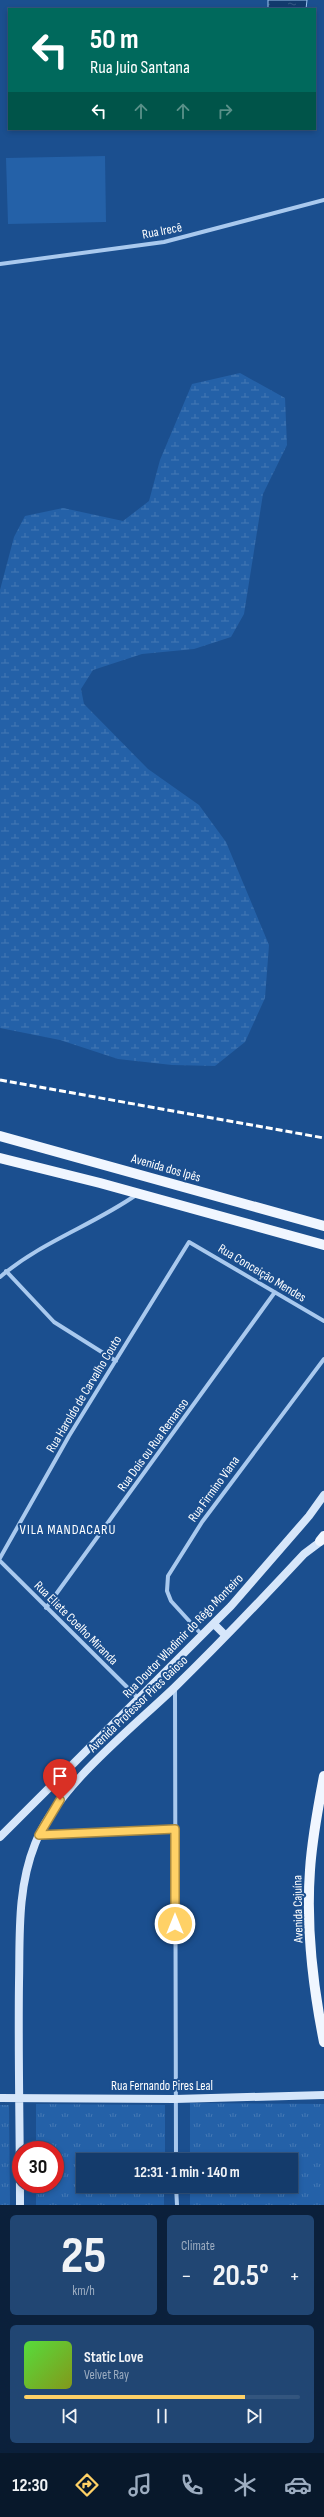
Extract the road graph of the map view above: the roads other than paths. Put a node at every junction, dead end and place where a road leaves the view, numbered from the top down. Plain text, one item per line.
1 (324, 200) edge
2 (0, 264) edge
3 (0, 1136) edge
4 (0, 1158) edge
5 (138, 1194) junction
6 (324, 1226) edge
7 (190, 1242) joint
8 (324, 1246) edge
9 (6, 1271) junction
10 (0, 1277) edge
11 (275, 1292) junction
12 (324, 1321) edge
13 (324, 1359) edge
14 (116, 1361) junction
15 (324, 1495) edge
16 (323, 1539) edge
17 (0, 1558) edge
18 (0, 1561) edge
19 (46, 1608) junction
20 (214, 1624) junction
21 (202, 1635) junction
22 (225, 1635) junction
23 (175, 1687) junction
24 (138, 1698) junction
25 (324, 1776) edge
26 (175, 1829) junction
27 (39, 1835) junction
28 (0, 1837) edge
29 (324, 2042) edge
30 (324, 2095) edge
31 (0, 2098) edge
32 (18, 2098) junction
33 (175, 2099) junction
34 (176, 2153) edge
35 (176, 2193) edge
36 (20, 2205) edge
37 (177, 2205) edge

1 - 2 street, Rua Irecê
3 - 6 main road, Avenida dos Ipês
4 - 5 main road
5 - 8 main road
5 - 9 street
7 - 11 street, Rua Conceição Mendes
7 - 14 street, Rua Haroldo de Carvalho Couto
9 - 10 street
9 - 14 street
11 - 12 street, Rua Conceição Mendes
11 - 19 street, Rua Dois ou Rua Remanso
13 - 21 street, Rua Firmino Viana
14 - 17 street, Rua Haroldo de Carvalho Couto
15 - 20 main road, Rua Doutor Wladimir do Rêgo Monteiro
16 - 22 main road, Avenida Professor Pires Gaioso
18 - 19 street, Rua Eliete Coelho Miranda
19 - 24 street, Rua Eliete Coelho Miranda
20 - 21 main road, Rua Doutor Wladimir do Rêgo Monteiro
20 - 22 main road
21 - 24 main road, Rua Doutor Wladimir do Rêgo Monteiro
22 - 23 main road, Avenida Professor Pires Gaioso
23 - 26 street
23 - 27 main road, Avenida Professor Pires Gaioso
24 - 28 main road, Rua Doutor Wladimir do Rêgo Monteiro
25 - 29 main road, Avenida Cajuína
26 - 27 street
26 - 33 street
27 - 32 main road, Avenida Professor Pires Gaioso
30 - 33 main road, Rua Fernando Pires Leal
31 - 32 main road, Rua Fernando Pires Leal
32 - 33 main road, Rua Fernando Pires Leal
32 - 36 main road, Avenida Professor Pires Gaioso
33 - 34 street
35 - 37 street

